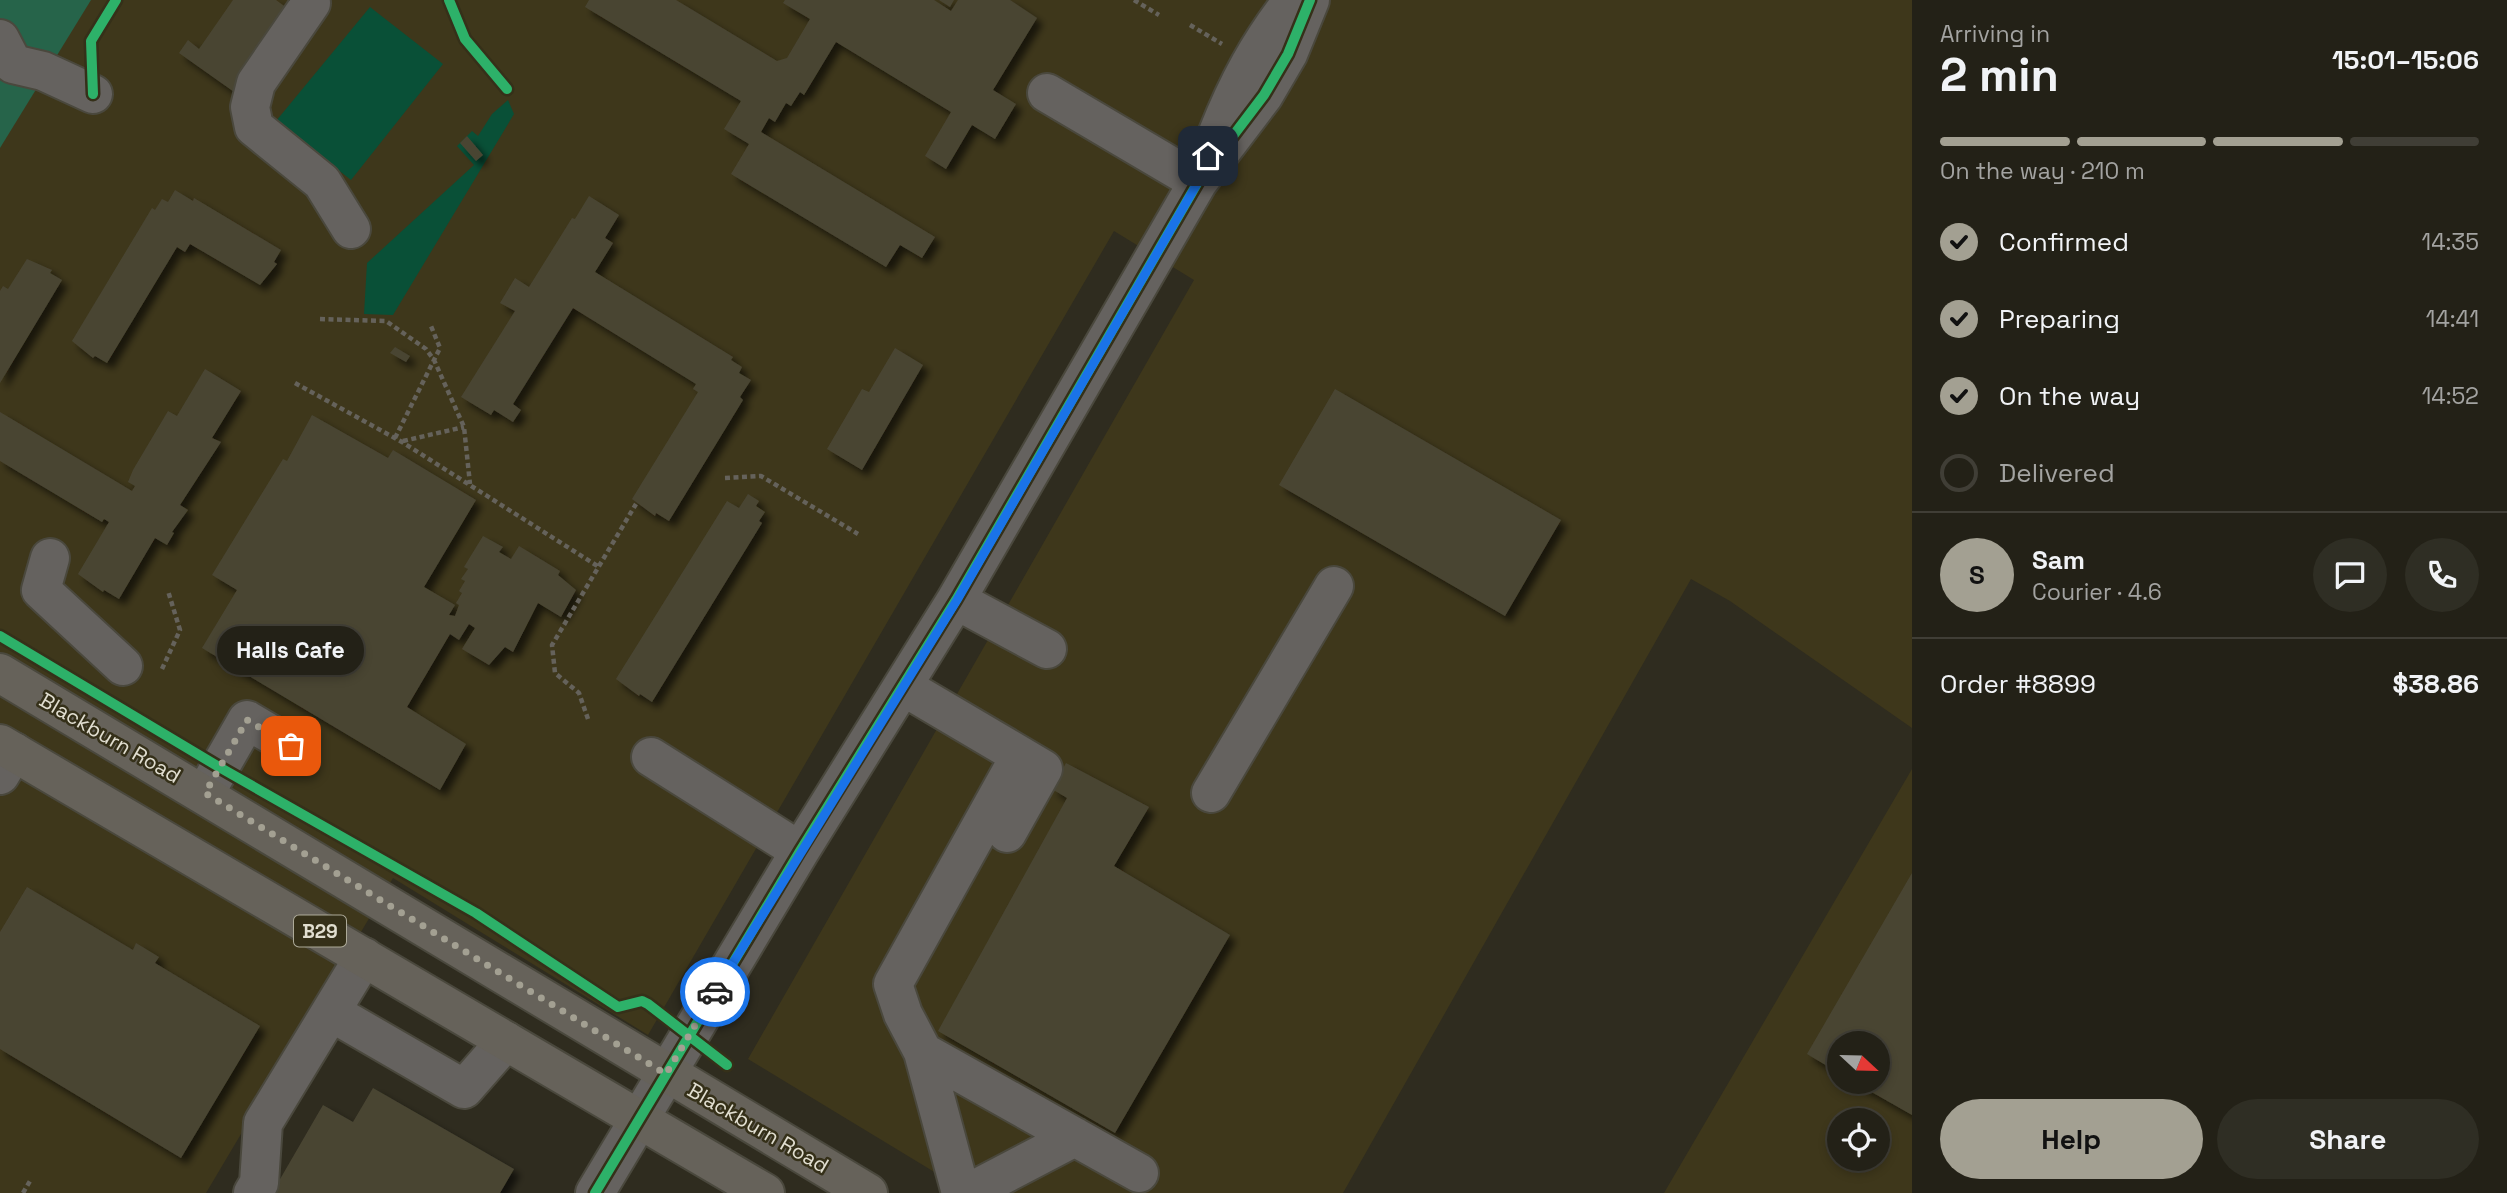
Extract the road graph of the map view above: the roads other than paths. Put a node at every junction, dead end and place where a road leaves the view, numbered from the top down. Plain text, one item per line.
1 (309, 0) edge
2 (1293, 0) edge
3 (1310, 0) edge
4 (0, 39) edge
5 (1047, 93) dead end
6 (93, 94) dead end
7 (1198, 182) junction
8 (351, 229) dead end
9 (50, 558) dead end
10 (1334, 586) dead end
11 (957, 600) junction
12 (1047, 649) dead end
13 (123, 666) dead end
14 (0, 673) edge
15 (904, 687) junction
16 (291, 746) dead end
17 (5, 757) edge
18 (651, 757) dead end
19 (205, 793) junction
20 (1211, 793) dead end
21 (800, 851) junction
22 (364, 957) junction
23 (331, 1012) junction
24 (506, 1041) junction
25 (923, 1052) junction
26 (666, 1074) junction
27 (639, 1119) junction
28 (1075, 1137) junction
29 (1139, 1173) dead end
30 (253, 1193) edge
31 (595, 1193) edge
32 (765, 1193) edge
33 (868, 1193) edge
34 (961, 1193) edge
35 (968, 1193) edge

1 - 8 street
2 - 7 street
3 - 7 street
4 - 6 street
5 - 7 street
7 - 11 street
9 - 13 street
10 - 20 street
11 - 12 street
11 - 15 street
14 - 19 main road, Blackburn Road / B29
15 - 21 street
15 - 25 street
16 - 19 street
17 - 22 main road, B29
18 - 21 street
19 - 26 main road, Blackburn Road / B29
21 - 26 street
22 - 23 street
22 - 24 main road, B29
23 - 24 street
23 - 30 street
24 - 27 main road, B29
25 - 28 street
25 - 34 street
26 - 27 street
26 - 33 main road, Blackburn Road / B29
27 - 31 street
27 - 32 main road, B29
28 - 29 street
28 - 35 street

